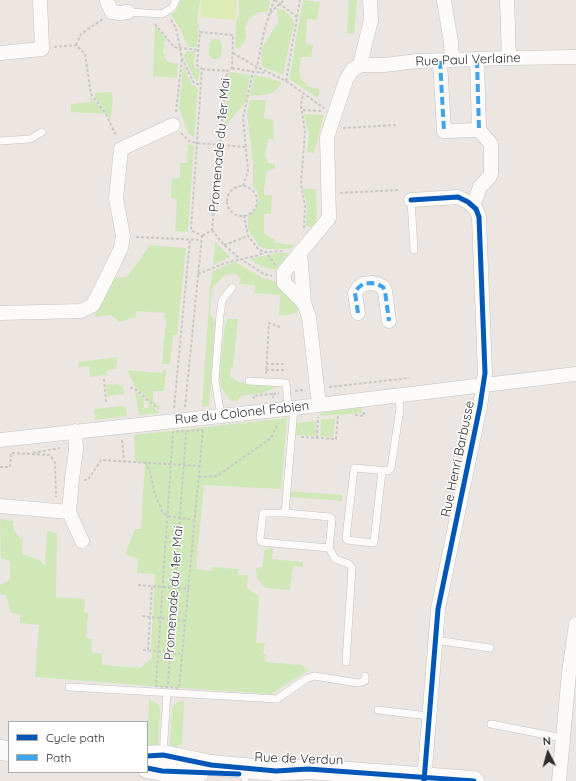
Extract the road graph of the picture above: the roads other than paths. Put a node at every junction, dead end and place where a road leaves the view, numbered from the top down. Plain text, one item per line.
1 (40, 0) edge
2 (176, 0) edge
3 (370, 0) edge
4 (507, 0) edge
5 (444, 1) dead end
6 (110, 6) edge
7 (128, 12) joint
8 (0, 53) edge
9 (576, 57) edge
10 (509, 58) junction
11 (477, 60) junction
12 (446, 61) junction
13 (360, 65) junction
14 (173, 125) road end
15 (480, 130) junction
16 (42, 132) dead end
17 (0, 141) edge
18 (411, 200) joint
19 (472, 204) junction
20 (304, 247) junction
21 (414, 250) dead end
22 (232, 288) dead end
23 (304, 303) junction
24 (0, 313) edge
25 (358, 313) dead end
26 (389, 321) dead end
27 (576, 374) edge
28 (250, 380) dead end
29 (483, 384) junction
30 (398, 395) junction
31 (318, 408) junction
32 (287, 412) junction
33 (222, 416) junction
34 (75, 431) junction
35 (0, 440) edge
36 (382, 471) junction
37 (0, 506) edge
38 (62, 511) junction
39 (285, 513) junction
40 (82, 541) dead end
41 (329, 548) junction
42 (576, 624) edge
43 (435, 640) junction
44 (490, 648) dead end
45 (346, 662) dead end
46 (365, 676) dead end
47 (68, 687) dead end
48 (167, 690) junction
49 (378, 710) dead end
50 (429, 716) junction
51 (491, 724) dead end
52 (562, 738) junction
53 (156, 766) edge
54 (245, 778) edge
55 (424, 779) edge
56 (380, 781) edge
57 (474, 781) edge
58 (559, 781) edge

1 - 8 street
2 - 7 lane
3 - 13 street
4 - 10 street
5 - 12 street
6 - 7 street
9 - 10 street, Rue Paul Verlaine
10 - 11 street, Rue Paul Verlaine
11 - 12 street, Rue Paul Verlaine
11 - 15 street
12 - 13 street, Rue Paul Verlaine
12 - 15 street
13 - 20 street
14 - 24 street
15 - 19 street
16 - 17 lane
18 - 19 street
18 - 21 lane
19 - 29 street, Rue Henri Barbusse
20 - 23 street
20 - 23 street
22 - 33 lane
23 - 31 street
25 - 26 street
27 - 29 street, Rue du Colonel Fabien
28 - 32 lane
29 - 30 street, Rue du Colonel Fabien
29 - 43 street, Rue Henri Barbusse
30 - 31 street, Rue du Colonel Fabien
30 - 36 lane
31 - 32 street, Rue du Colonel Fabien
32 - 33 street, Rue du Colonel Fabien
32 - 39 lane
33 - 34 street, Rue du Colonel Fabien
34 - 35 street, Rue du Colonel Fabien
34 - 38 street
36 - 36 lane
37 - 38 street
38 - 40 street
39 - 41 lane
39 - 41 lane
41 - 45 lane
42 - 52 street
43 - 44 lane
43 - 50 street, Rue Henri Barbusse
46 - 48 lane
47 - 48 lane
48 - 53 lane
49 - 50 lane
50 - 55 street, Rue Henri Barbusse
51 - 52 lane
52 - 58 street
53 - 54 main road, Rue de Verdun
53 - 55 main road, Rue de Verdun
54 - 56 main road, Rue de Verdun
55 - 57 main road, Rue de Verdun

